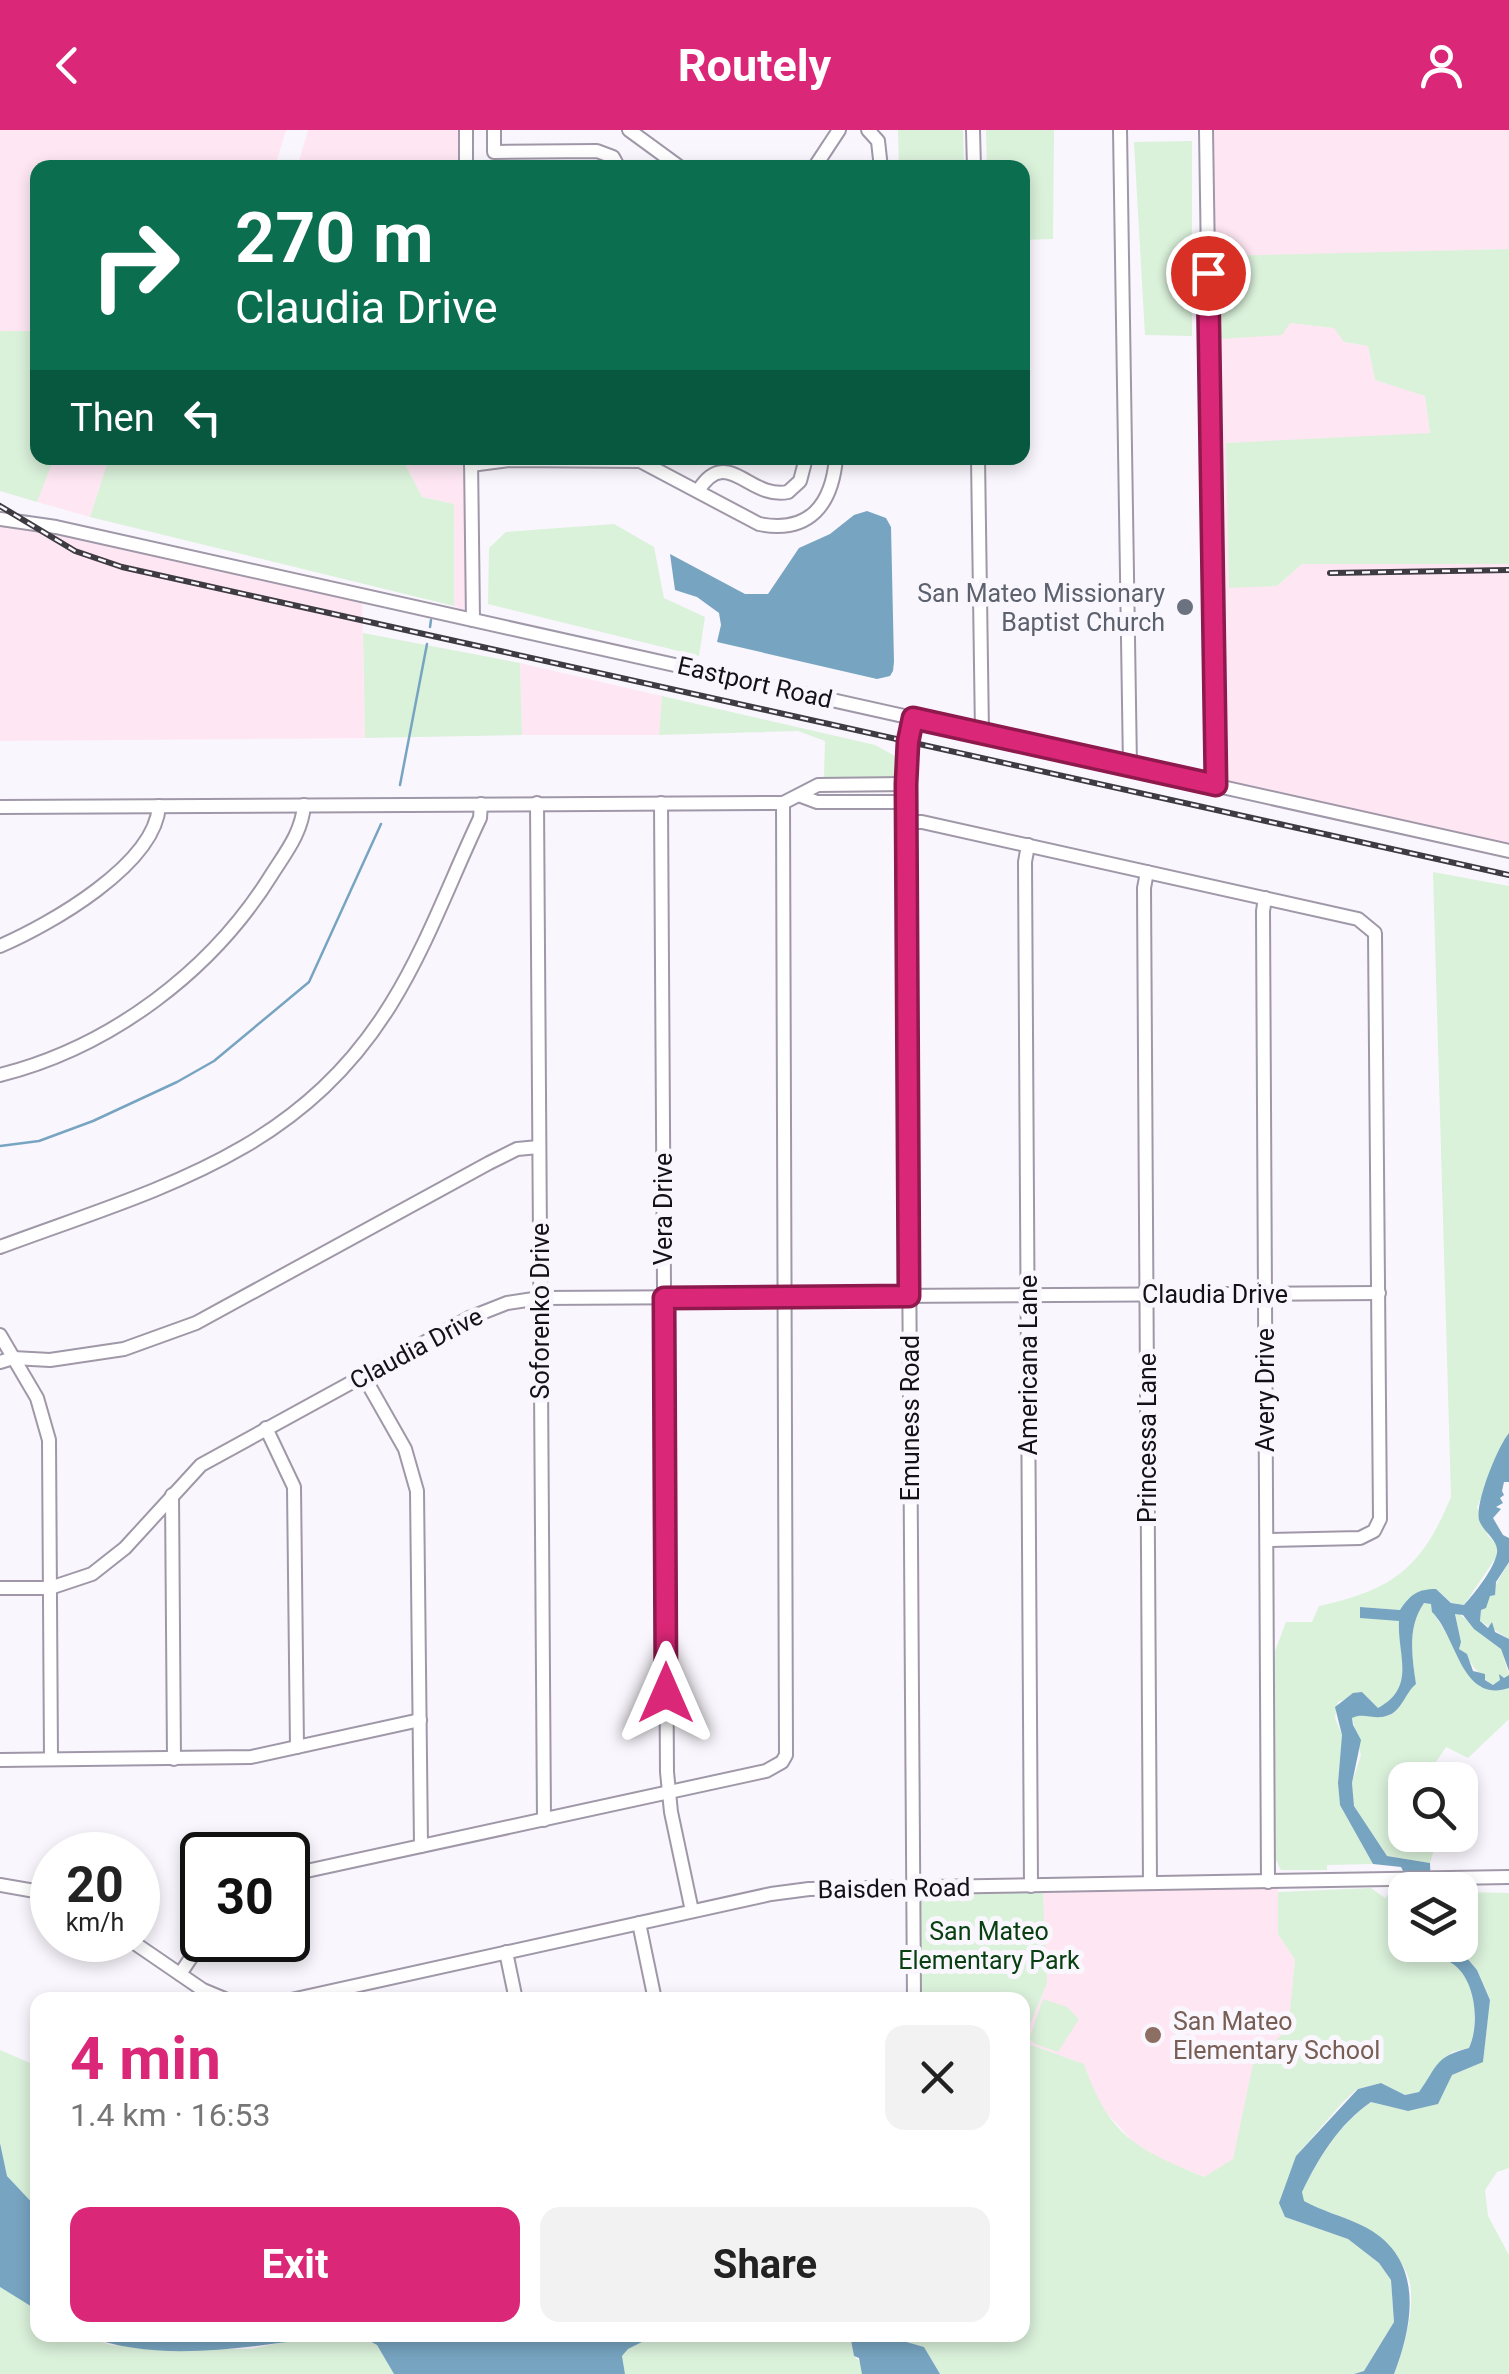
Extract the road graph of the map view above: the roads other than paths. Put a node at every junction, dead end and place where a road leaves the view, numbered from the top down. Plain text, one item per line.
1 (466, 130) edge
2 (494, 130) edge
3 (628, 130) edge
4 (839, 130) edge
5 (868, 130) edge
6 (973, 130) edge
7 (1120, 130) edge
8 (1206, 130) edge
9 (466, 160) edge
10 (615, 160) edge
11 (670, 160) edge
12 (819, 160) edge
13 (880, 160) edge
14 (974, 160) edge
15 (471, 465) edge
16 (502, 465) edge
17 (527, 465) edge
18 (645, 465) edge
19 (804, 465) edge
20 (835, 465) edge
21 (978, 465) edge
22 (698, 491) junction
23 (0, 519) edge
24 (473, 620) junction
25 (913, 718) junction
26 (982, 733) junction
27 (1130, 766) junction
28 (906, 784) junction
29 (1216, 785) junction
30 (800, 796) junction
31 (906, 802) junction
32 (537, 803) junction
33 (783, 803) junction
34 (481, 804) junction
35 (660, 804) junction
36 (304, 805) junction
37 (159, 806) junction
38 (0, 807) edge
39 (906, 822) junction
40 (1028, 845) junction
41 (1509, 851) edge
42 (1147, 872) junction
43 (1265, 898) junction
44 (0, 946) edge
45 (0, 1075) edge
46 (539, 1147) junction
47 (0, 1246) edge
48 (1379, 1293) junction
49 (1146, 1294) junction
50 (1264, 1294) junction
51 (1027, 1295) junction
52 (909, 1296) junction
53 (786, 1297) junction
54 (540, 1298) junction
55 (664, 1298) junction
56 (0, 1336) edge
57 (7, 1360) edge
58 (364, 1375) junction
59 (266, 1428) junction
60 (172, 1495) junction
61 (1266, 1540) junction
62 (0, 1588) edge
63 (50, 1588) junction
64 (420, 1720) junction
65 (298, 1747) junction
66 (174, 1759) junction
67 (0, 1760) edge
68 (51, 1760) junction
69 (668, 1792) junction
70 (544, 1820) junction
71 (421, 1846) junction
72 (310, 1870) edge
73 (1509, 1876) edge
74 (1268, 1882) junction
75 (1150, 1883) junction
76 (0, 1885) edge
77 (1032, 1886) junction
78 (913, 1888) junction
79 (30, 1890) edge
80 (692, 1911) junction
81 (638, 1923) junction
82 (506, 1952) junction
83 (160, 1960) edge
84 (188, 1962) edge
85 (180, 1974) junction
86 (208, 1992) edge
87 (327, 1992) edge
88 (514, 1992) edge
89 (653, 1992) edge
90 (914, 1992) edge

1 - 9 street
2 - 10 street
3 - 11 street
4 - 12 street
5 - 13 street
6 - 14 street
7 - 27 street
8 - 29 street
15 - 24 street
16 - 17 street
18 - 22 street
19 - 22 street
20 - 22 street
21 - 26 street
23 - 24 street, Eastport Road
24 - 25 street, Eastport Road
25 - 26 street, Eastport Road
25 - 28 street, Emuness Road
26 - 27 street, Eastport Road
27 - 29 street, Eastport Road
28 - 30 street
28 - 31 street, Emuness Road
29 - 41 street, Eastport Road
30 - 31 street
30 - 33 street
31 - 39 street, Emuness Road
32 - 34 street
32 - 35 street
32 - 46 street, Soforenko Drive
33 - 35 street
33 - 53 street
34 - 36 street
34 - 47 street
35 - 55 street, Vera Drive
36 - 37 street
36 - 45 street
37 - 38 street
37 - 44 street
39 - 40 street
39 - 52 street, Emuness Road
40 - 42 street
40 - 51 street, Americana Lane
42 - 43 street
42 - 49 street, Princessa Lane
43 - 48 street
43 - 50 street, Avery Drive
46 - 54 street, Soforenko Drive
46 - 57 street
48 - 50 street, Claudia Drive
48 - 61 street
49 - 50 street, Claudia Drive
49 - 51 street, Claudia Drive
49 - 75 street, Princessa Lane
50 - 61 street, Avery Drive
51 - 52 street, Claudia Drive
51 - 77 street, Americana Lane
52 - 53 street, Claudia Drive
52 - 78 street, Emuness Road
53 - 55 street, Claudia Drive
53 - 69 street
54 - 55 street, Claudia Drive
54 - 58 street, Claudia Drive
54 - 70 street, Soforenko Drive
55 - 69 street, Vera Drive
56 - 57 street
57 - 63 street
58 - 59 street, Claudia Drive
58 - 64 street
59 - 60 street, Claudia Drive
59 - 65 street
60 - 63 street, Claudia Drive
60 - 66 street
61 - 74 street, Avery Drive
62 - 63 street, Claudia Drive
63 - 68 street
64 - 65 street
64 - 71 street
65 - 66 street
66 - 68 street
67 - 68 street
69 - 70 street
69 - 80 street, Vera Drive
70 - 71 street
71 - 72 street
73 - 74 street, Baisden Road
74 - 75 street, Baisden Road
75 - 77 street, Baisden Road
76 - 79 street
77 - 78 street, Baisden Road
78 - 80 street, Baisden Road
78 - 90 street, Emuness Road
80 - 81 street, Baisden Road
81 - 82 street, Baisden Road
81 - 89 street
82 - 87 street, Baisden Road
82 - 88 street
83 - 85 street
84 - 85 street
85 - 86 street

